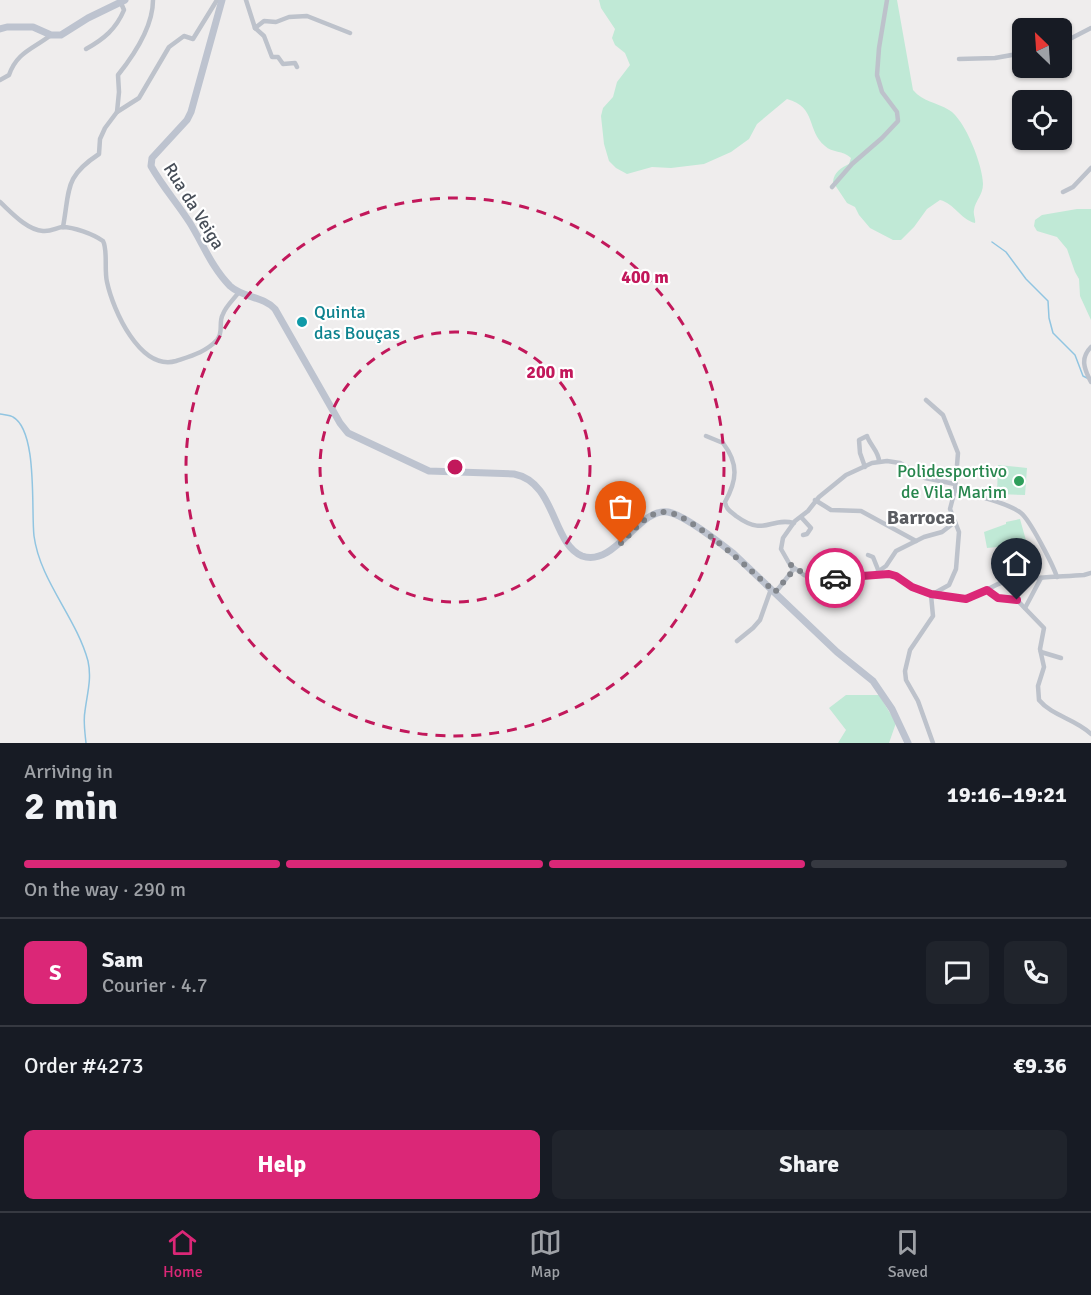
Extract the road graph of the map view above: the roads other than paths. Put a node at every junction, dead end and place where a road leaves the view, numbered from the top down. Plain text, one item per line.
1 (153, 0) edge
2 (219, 0) edge
3 (246, 0) edge
4 (887, 0) edge
5 (123, 1) edge
6 (255, 28) junction
7 (1091, 28) edge
8 (0, 29) edge
9 (351, 33) dead end
10 (51, 35) junction
11 (1072, 38) edge
12 (86, 49) dead end
13 (1012, 55) edge
14 (959, 59) dead end
15 (297, 66) dead end
16 (0, 80) edge
17 (117, 112) junction
18 (1091, 168) edge
19 (832, 187) dead end
20 (1063, 192) dead end
21 (0, 202) edge
22 (63, 227) junction
23 (239, 292) junction
24 (1091, 347) edge
25 (1091, 381) edge
26 (926, 400) dead end
27 (706, 436) dead end
28 (879, 462) junction
29 (865, 467) junction
30 (955, 487) junction
31 (815, 500) junction
32 (801, 517) junction
33 (956, 522) junction
34 (794, 523) junction
35 (803, 535) dead end
36 (916, 541) junction
37 (868, 555) dead end
38 (791, 565) junction
39 (878, 573) junction
40 (1091, 573) edge
41 (1057, 577) junction
42 (1041, 578) junction
43 (987, 590) junction
44 (773, 591) junction
45 (931, 594) junction
46 (1025, 608) junction
47 (737, 641) dead end
48 (1041, 652) junction
49 (1061, 658) dead end
50 (1091, 734) edge
51 (908, 743) edge
52 (933, 743) edge

1 - 17 street
2 - 17 street
2 - 23 street, Rua da Veiga
3 - 6 street
4 - 19 street
5 - 10 street
5 - 12 street
6 - 9 street
6 - 15 street
7 - 11 street
8 - 10 street
10 - 16 street
13 - 14 street
17 - 22 street
18 - 20 street
21 - 22 street
22 - 23 street
23 - 44 street
24 - 25 street
26 - 30 street
27 - 34 street
28 - 29 street
28 - 29 street
28 - 30 street
29 - 31 street
30 - 33 street
30 - 41 street
31 - 32 street
31 - 36 street
32 - 34 street
32 - 35 street
33 - 36 street
33 - 45 street
34 - 38 street
36 - 39 street
37 - 39 street
38 - 39 street
38 - 44 street
39 - 45 street
40 - 41 street
41 - 42 street
42 - 43 street
42 - 46 street
43 - 45 street
43 - 46 street
44 - 47 street
44 - 51 street
45 - 52 street
46 - 48 street
48 - 49 street
48 - 50 street

